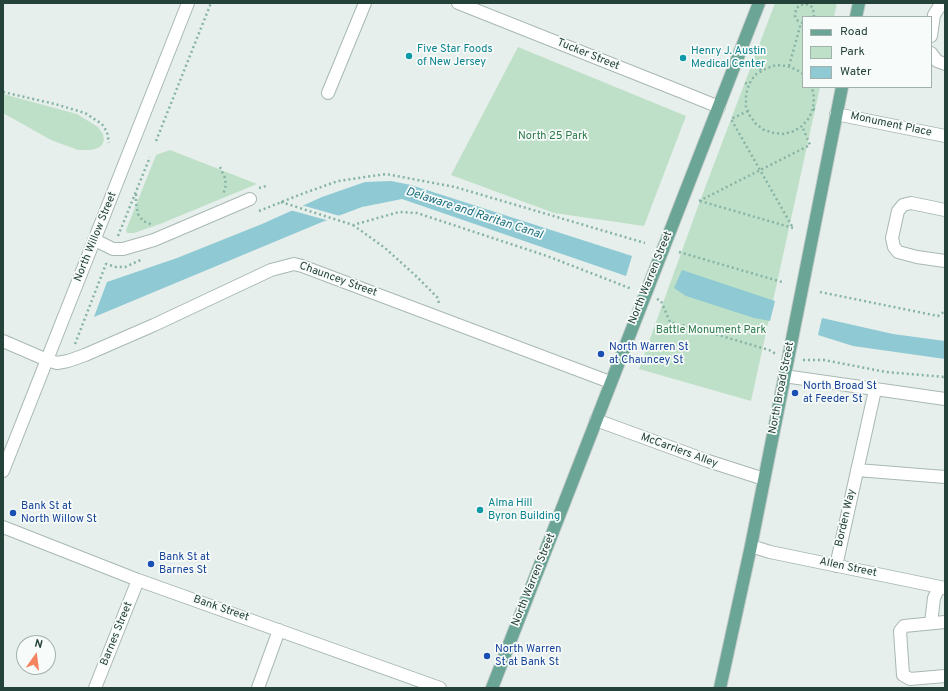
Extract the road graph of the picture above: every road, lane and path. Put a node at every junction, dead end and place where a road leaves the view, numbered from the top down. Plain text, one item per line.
1 (188, 3) edge
2 (211, 3) edge
3 (365, 3) edge
4 (458, 3) edge
5 (759, 3) edge
6 (859, 3) edge
7 (944, 3) edge
8 (807, 4) edge
9 (814, 16) edge
10 (856, 16) edge
11 (802, 23) edge
12 (932, 29) edge
13 (756, 54) dead end
14 (932, 56) edge
15 (945, 64) edge
16 (789, 66) junction
17 (762, 71) junction
18 (802, 73) edge
19 (745, 83) dead end
20 (749, 84) junction
21 (812, 88) edge
22 (842, 88) edge
23 (3, 92) edge
24 (328, 93) dead end
25 (718, 107) junction
26 (813, 109) junction
27 (817, 110) dead end
28 (748, 111) junction
29 (836, 114) junction
30 (802, 126) junction
31 (945, 136) edge
32 (156, 141) dead end
33 (109, 143) dead end
34 (150, 157) dead end
35 (220, 167) dead end
36 (760, 170) junction
37 (136, 191) junction
38 (222, 198) dead end
39 (250, 200) dead end
40 (281, 202) junction
41 (945, 210) edge
42 (253, 214) dead end
43 (352, 225) junction
44 (160, 227) dead end
45 (95, 240) junction
46 (645, 243) dead end
47 (112, 249) junction
48 (680, 252) dead end
49 (146, 258) dead end
50 (945, 261) edge
51 (106, 264) junction
52 (782, 282) dead end
53 (632, 289) dead end
54 (820, 292) dead end
55 (657, 299) dead end
56 (945, 311) edge
57 (445, 320) junction
58 (79, 335) dead end
59 (3, 341) edge
60 (773, 353) dead end
61 (47, 360) junction
62 (803, 360) dead end
63 (784, 376) junction
64 (945, 377) edge
65 (610, 382) junction
66 (875, 390) junction
67 (945, 399) edge
68 (596, 420) junction
69 (857, 470) junction
70 (3, 471) edge
71 (945, 477) edge
72 (764, 479) junction
73 (3, 527) edge
74 (751, 546) junction
75 (836, 566) junction
76 (138, 580) junction
77 (942, 587) edge
78 (945, 622) edge
79 (931, 623) junction
80 (279, 630) junction
81 (945, 676) edge
82 (95, 688) edge
83 (258, 688) edge
84 (440, 688) edge
85 (492, 688) edge
86 (720, 688) edge

1 - 45 street, North Willow Street
2 - 32 path
3 - 24 street
4 - 25 street, Tucker Street
5 - 25 main road, North Warren Street
6 - 10 main road
7 - 12 street
8 - 9 path
8 - 11 path
11 - 16 path
13 - 17 path
14 - 15 street
16 - 17 path
16 - 18 path
17 - 20 path
19 - 20 path
20 - 28 path
21 - 26 path
22 - 29 main road, North Broad Street
23 - 33 path
25 - 65 main road, North Warren Street
26 - 27 path
26 - 30 path
28 - 30 path
28 - 36 path
29 - 31 street, Monument Place
29 - 63 main road, North Broad Street
30 - 36 path
34 - 37 path
35 - 38 path
36 - 36 path
37 - 44 path
37 - 47 path
39 - 47 street
40 - 42 path
40 - 43 path
40 - 46 path
41 - 50 street
43 - 53 path
43 - 57 path
45 - 47 street
45 - 61 street, North Willow Street
47 - 51 path
48 - 52 path
49 - 51 path
51 - 58 path
54 - 56 path
55 - 60 path
57 - 61 street, Chauncey Street
57 - 65 street, Chauncey Street
59 - 61 street, Chauncey Street
61 - 70 street, North Willow Street
62 - 64 path
63 - 66 street
63 - 72 main road, North Broad Street
65 - 68 main road, North Warren Street
66 - 67 street
66 - 69 street, Borden Way
68 - 72 street, McCarriers Alley
68 - 85 main road, North Warren Street
69 - 71 street
69 - 75 street, Borden Way
72 - 74 main road, North Broad Street
73 - 76 street, Bank Street
74 - 75 street, Allen Street
74 - 86 main road, North Broad Street
75 - 77 street, Allen Street
76 - 80 street, Bank Street
76 - 82 street, Barnes Street
77 - 79 street
78 - 79 street
79 - 81 street
80 - 83 street
80 - 84 street, Bank Street

